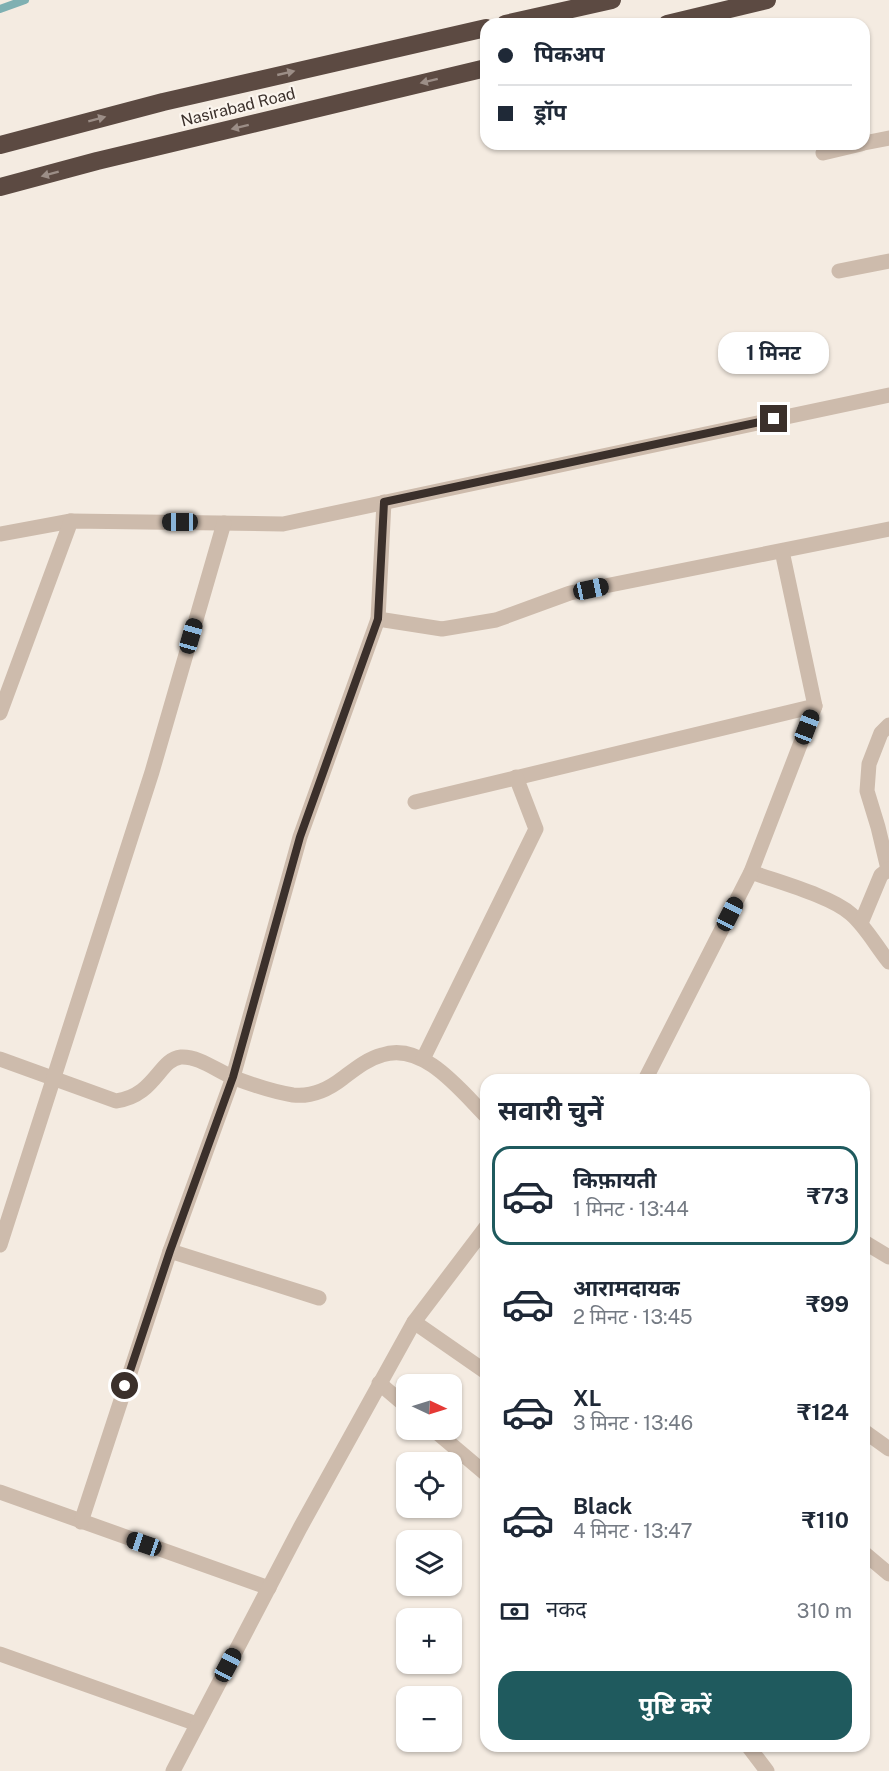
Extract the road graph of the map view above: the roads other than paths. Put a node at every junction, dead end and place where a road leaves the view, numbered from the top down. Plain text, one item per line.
1 (612, 0) edge
2 (767, 0) edge
3 (532, 18) edge
4 (692, 18) edge
5 (480, 29) edge
6 (480, 69) edge
7 (889, 138) edge
8 (870, 142) edge
9 (0, 145) edge
10 (836, 150) edge
11 (823, 153) dead end
12 (0, 187) edge
13 (889, 261) edge
14 (839, 271) dead end
15 (889, 395) edge
16 (384, 502) junction
17 (71, 521) junction
18 (224, 523) junction
19 (889, 530) edge
20 (0, 534) edge
21 (782, 551) junction
22 (378, 619) junction
23 (815, 706) junction
24 (0, 713) edge
25 (889, 725) edge
26 (516, 777) junction
27 (415, 802) dead end
28 (888, 869) edge
29 (752, 872) junction
30 (861, 923) junction
31 (889, 962) edge
32 (0, 1059) edge
33 (423, 1059) junction
34 (648, 1074) edge
35 (55, 1077) junction
36 (233, 1077) junction
37 (480, 1110) edge
38 (480, 1235) edge
39 (0, 1245) edge
40 (870, 1246) edge
41 (170, 1251) junction
42 (889, 1257) edge
43 (319, 1298) dead end
44 (414, 1322) junction
45 (480, 1368) edge
46 (379, 1383) junction
47 (396, 1397) edge
48 (870, 1435) edge
49 (446, 1440) edge
50 (889, 1449) edge
51 (480, 1469) edge
52 (0, 1492) edge
53 (81, 1522) junction
54 (870, 1558) edge
55 (889, 1574) edge
56 (269, 1588) junction
57 (0, 1654) edge
58 (197, 1724) junction
59 (753, 1752) edge
60 (172, 1771) edge
61 (767, 1771) edge

1 - 3 highway
2 - 4 highway
9 -> 5 highway, Nasirabad Road
6 -> 12 highway, Nasirabad Road
7 - 8 street
10 - 11 street
13 - 14 street
15 - 16 street
16 - 18 street
16 - 22 street
17 - 18 street
17 - 20 street
17 - 24 street
18 - 35 street
19 - 21 street
21 - 22 street
21 - 23 street
22 - 36 street
23 - 26 street
23 - 29 street
25 - 28 street
26 - 27 street
26 - 33 street
28 - 30 street
29 - 30 street
29 - 34 street
30 - 31 street
32 - 35 street
33 - 36 street
33 - 37 street
35 - 36 street
35 - 39 street
36 - 41 street
38 - 44 street
40 - 42 street
41 - 43 street
41 - 53 street
44 - 45 street
44 - 46 street
46 - 47 street
46 - 56 street
48 - 50 street
49 - 51 street
52 - 53 street
53 - 56 street
54 - 55 street
56 - 58 street
57 - 58 street
58 - 60 street
59 - 61 street

